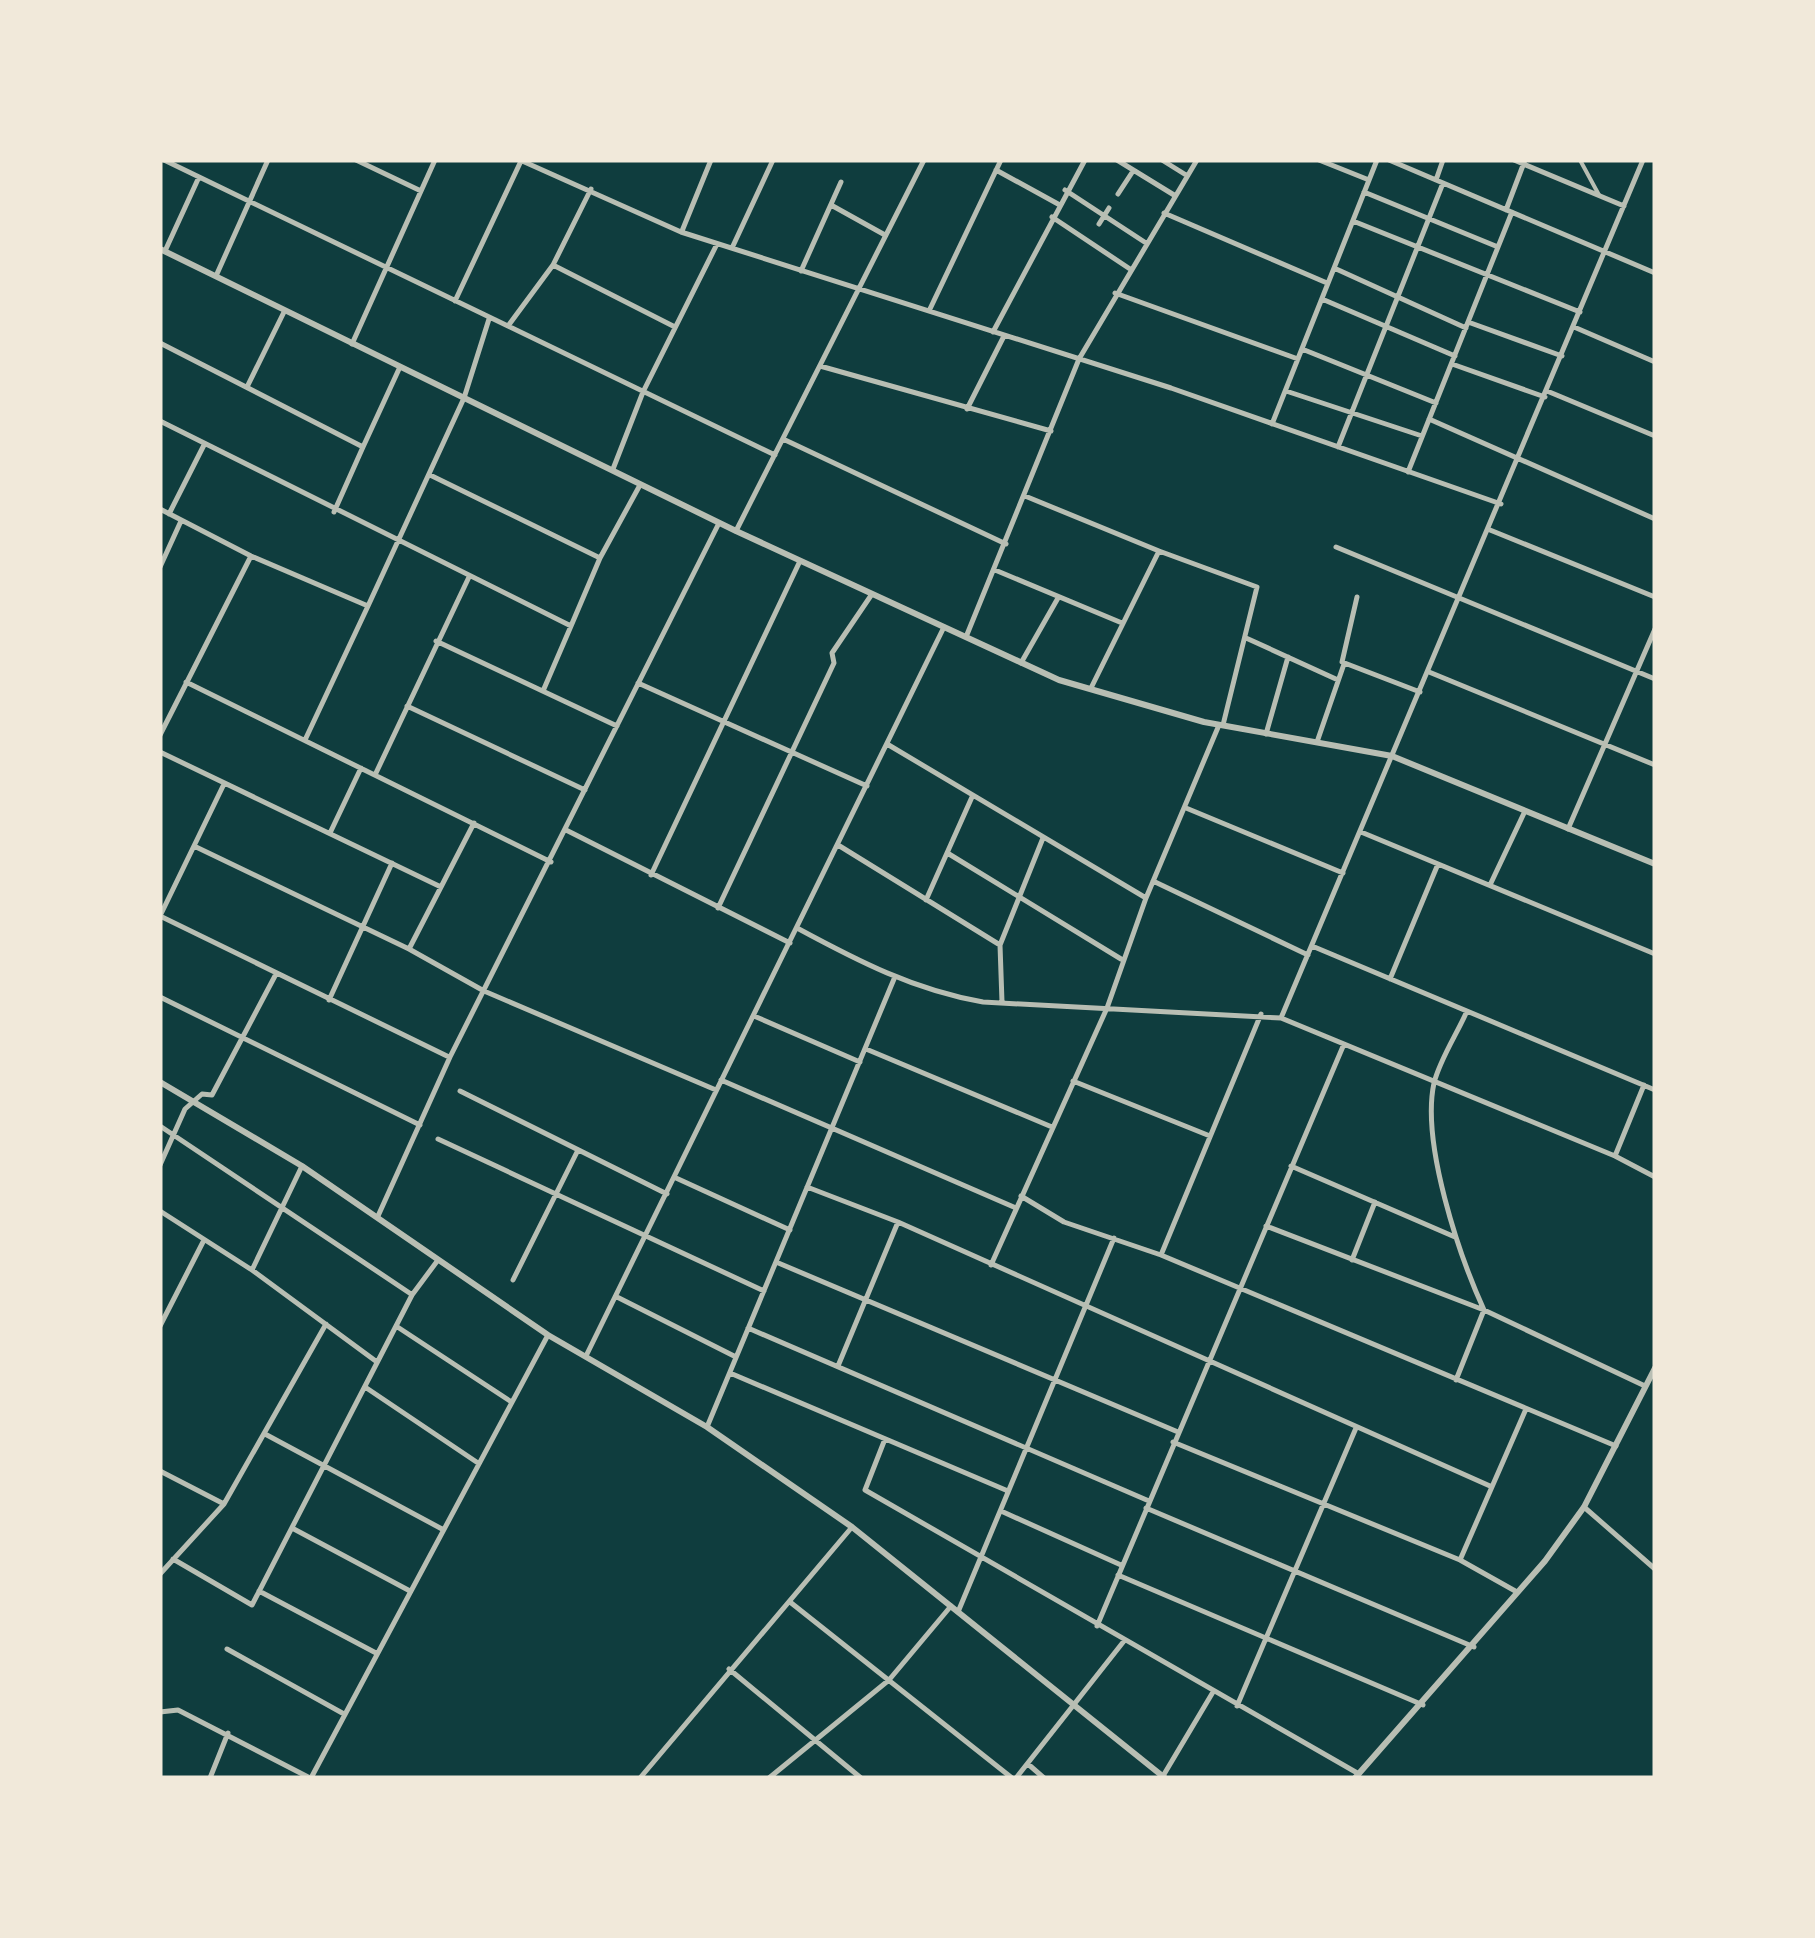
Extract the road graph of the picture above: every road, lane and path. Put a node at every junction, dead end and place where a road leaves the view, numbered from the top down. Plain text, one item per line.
1 (164, 160) edge
2 (194, 160) edge
3 (268, 160) edge
4 (356, 160) edge
5 (435, 160) edge
6 (521, 160) edge
7 (552, 160) edge
8 (711, 160) edge
9 (773, 160) edge
10 (924, 160) edge
11 (1001, 160) edge
12 (1085, 160) edge
13 (1117, 160) edge
14 (1162, 160) edge
15 (1197, 160) edge
16 (1320, 160) edge
17 (1377, 160) edge
18 (1389, 160) edge
19 (1443, 160) edge
20 (1514, 160) edge
21 (1580, 160) edge
22 (1643, 160) edge
23 (1524, 162) edge
24 (996, 170) junction
25 (1133, 171) junction
26 (188, 172) junction
27 (546, 172) junction
28 (1186, 176) junction
29 (199, 177) junction
30 (1369, 180) junction
31 (1439, 181) junction
32 (841, 182) dead end
33 (591, 188) junction
34 (1065, 190) junction
35 (421, 191) junction
36 (1364, 192) junction
37 (1118, 194) dead end
38 (1599, 195) junction
39 (1174, 196) junction
40 (250, 202) junction
41 (1058, 204) junction
42 (830, 205) junction
43 (1624, 206) junction
44 (1109, 208) dead end
45 (1509, 211) junction
46 (1164, 213) junction
47 (1105, 216) junction
48 (1052, 217) junction
49 (1429, 218) junction
50 (1353, 221) junction
51 (1100, 224) dead end
52 (681, 232) junction
53 (1094, 233) dead end
54 (886, 235) junction
55 (1088, 242) junction
56 (1146, 243) junction
57 (717, 244) junction
58 (1498, 246) junction
59 (732, 248) junction
60 (1417, 248) junction
61 (162, 250) edge
62 (1605, 252) junction
63 (553, 265) junction
64 (387, 268) junction
65 (1334, 268) junction
66 (1130, 269) junction
67 (801, 270) junction
68 (1655, 274) edge
69 (1486, 276) junction
70 (216, 277) junction
71 (1328, 283) junction
72 (859, 290) junction
73 (1116, 293) junction
74 (1398, 297) junction
75 (1322, 299) junction
76 (455, 301) junction
77 (284, 312) junction
78 (928, 312) junction
79 (1580, 312) junction
80 (490, 318) junction
81 (1467, 325) junction
82 (508, 326) junction
83 (1386, 326) junction
84 (1574, 327) junction
85 (676, 328) junction
86 (993, 332) junction
87 (1004, 335) junction
88 (160, 343) edge
89 (352, 344) junction
90 (1302, 349) junction
91 (1562, 356) junction
92 (1079, 359) junction
93 (1298, 359) junction
94 (1453, 360) junction
95 (1655, 362) edge
96 (820, 366) junction
97 (399, 369) junction
98 (1366, 375) junction
99 (247, 387) junction
100 (1286, 391) junction
101 (644, 392) junction
102 (1546, 394) junction
103 (464, 398) junction
104 (1436, 404) junction
105 (967, 408) junction
106 (1352, 412) junction
107 (1429, 419) junction
108 (160, 421) edge
109 (1272, 424) junction
110 (1050, 431) junction
111 (1422, 436) junction
112 (1655, 436) edge
113 (783, 439) junction
114 (204, 445) junction
115 (363, 446) junction
116 (1338, 447) junction
117 (774, 455) junction
118 (1519, 459) junction
119 (613, 469) junction
120 (1408, 472) junction
121 (430, 475) junction
122 (640, 484) junction
123 (1026, 496) junction
124 (1500, 504) junction
125 (160, 509) edge
126 (334, 512) junction
127 (169, 514) junction
128 (1655, 519) edge
129 (181, 521) junction
130 (719, 523) junction
131 (1490, 530) junction
132 (736, 531) junction
133 (398, 543) junction
134 (1007, 545) junction
135 (1336, 547) dead end
136 (1159, 551) junction
137 (251, 556) junction
138 (600, 558) junction
139 (800, 562) junction
140 (160, 567) edge
141 (996, 570) junction
142 (469, 576) junction
143 (872, 594) junction
144 (1357, 597) dead end
145 (1655, 597) edge
146 (1058, 598) junction
147 (1460, 599) junction
148 (368, 606) junction
149 (1122, 623) junction
150 (571, 626) junction
151 (944, 627) junction
152 (1655, 629) edge
153 (966, 638) junction
154 (1246, 638) junction
155 (436, 641) junction
156 (1288, 657) junction
157 (1021, 662) junction
158 (1344, 664) junction
159 (1636, 671) junction
160 (1429, 672) junction
161 (1655, 679) edge
162 (1338, 680) junction
163 (186, 682) junction
164 (638, 683) junction
165 (543, 691) junction
166 (1090, 691) junction
167 (1420, 692) junction
168 (407, 706) junction
169 (726, 720) junction
170 (1221, 725) junction
171 (617, 726) junction
172 (1266, 734) junction
173 (160, 735) edge
174 (305, 740) junction
175 (888, 744) junction
176 (1604, 744) junction
177 (1316, 745) junction
178 (794, 751) junction
179 (160, 752) edge
180 (1392, 756) junction
181 (1655, 765) edge
182 (361, 768) junction
183 (375, 775) junction
184 (225, 783) junction
185 (867, 786) junction
186 (585, 791) junction
187 (972, 797) junction
188 (1186, 808) junction
189 (1524, 811) junction
190 (474, 823) junction
191 (1568, 829) junction
192 (566, 830) junction
193 (1361, 832) junction
194 (330, 833) junction
195 (1043, 838) junction
196 (838, 845) junction
197 (194, 846) junction
198 (949, 854) junction
199 (551, 862) junction
200 (392, 863) junction
201 (1438, 864) junction
202 (1655, 864) edge
203 (1343, 873) junction
204 (650, 875) junction
205 (1154, 882) junction
206 (1490, 885) junction
207 (442, 887) junction
208 (1146, 898) junction
209 (1020, 899) junction
210 (926, 900) junction
211 (718, 908) junction
212 (160, 916) edge
213 (361, 925) junction
214 (797, 928) junction
215 (790, 943) junction
216 (1000, 945) junction
217 (1312, 946) junction
218 (410, 949) junction
219 (1308, 954) junction
220 (1655, 954) edge
221 (1122, 960) junction
222 (276, 974) junction
223 (894, 979) junction
224 (1390, 979) junction
225 (484, 991) junction
226 (160, 998) edge
227 (329, 1000) junction
228 (1002, 1002) junction
229 (1107, 1008) junction
230 (1467, 1012) junction
231 (1261, 1014) junction
232 (754, 1016) junction
233 (1281, 1018) junction
234 (243, 1038) junction
235 (1344, 1044) junction
236 (866, 1049) junction
237 (450, 1058) junction
238 (860, 1062) junction
239 (721, 1080) junction
240 (160, 1082) edge
241 (1073, 1082) junction
242 (1434, 1083) junction
243 (1644, 1085) junction
244 (460, 1090) dead end
245 (716, 1090) junction
246 (1655, 1090) edge
247 (194, 1101) junction
248 (420, 1125) junction
249 (160, 1126) edge
250 (1053, 1127) junction
251 (831, 1130) junction
252 (171, 1134) junction
253 (1211, 1136) junction
254 (438, 1139) dead end
255 (578, 1150) junction
256 (1616, 1156) junction
257 (160, 1165) edge
258 (302, 1166) junction
259 (1292, 1166) junction
260 (1655, 1177) edge
261 (676, 1178) junction
262 (807, 1187) junction
263 (668, 1194) junction
264 (555, 1195) junction
265 (1021, 1196) junction
266 (1375, 1201) junction
267 (1016, 1208) junction
268 (283, 1209) junction
269 (160, 1211) edge
270 (378, 1216) junction
271 (898, 1222) junction
272 (1266, 1226) junction
273 (790, 1230) junction
274 (1456, 1237) junction
275 (648, 1238) junction
276 (1114, 1238) junction
277 (204, 1240) junction
278 (1161, 1256) junction
279 (439, 1258) junction
280 (1352, 1260) junction
281 (776, 1262) junction
282 (991, 1265) junction
283 (252, 1270) junction
284 (513, 1280) dead end
285 (1239, 1288) junction
286 (764, 1291) junction
287 (412, 1295) junction
288 (616, 1297) junction
289 (866, 1299) junction
290 (1086, 1309) junction
291 (1484, 1310) junction
292 (326, 1324) junction
293 (160, 1326) edge
294 (396, 1326) junction
295 (748, 1328) junction
296 (548, 1335) junction
297 (736, 1357) junction
298 (584, 1359) junction
299 (377, 1362) junction
300 (1207, 1362) junction
301 (838, 1366) junction
302 (1655, 1368) edge
303 (730, 1373) junction
304 (1456, 1380) junction
305 (1056, 1382) junction
306 (364, 1386) junction
307 (1646, 1386) junction
308 (510, 1402) junction
309 (1526, 1409) junction
310 (707, 1427) junction
311 (1356, 1428) junction
312 (1178, 1432) junction
313 (265, 1434) junction
314 (886, 1439) junction
315 (1173, 1442) junction
316 (1616, 1446) junction
317 (1026, 1450) junction
318 (478, 1463) junction
319 (324, 1466) junction
320 (160, 1471) edge
321 (1490, 1486) junction
322 (1009, 1491) junction
323 (224, 1504) junction
324 (1147, 1504) junction
325 (1323, 1505) junction
326 (1584, 1507) junction
327 (1001, 1511) junction
328 (852, 1527) junction
329 (292, 1528) junction
330 (442, 1530) junction
331 (173, 1559) junction
332 (980, 1560) junction
333 (1460, 1560) junction
334 (1122, 1566) junction
335 (1655, 1570) edge
336 (1295, 1571) junction
337 (160, 1574) edge
338 (1118, 1574) junction
339 (260, 1591) junction
340 (410, 1591) junction
341 (1517, 1592) junction
342 (790, 1602) junction
343 (951, 1606) junction
344 (958, 1612) junction
345 (1097, 1626) junction
346 (1267, 1636) junction
347 (1124, 1642) junction
348 (1474, 1646) junction
349 (228, 1650) dead end
350 (377, 1653) junction
351 (729, 1669) junction
352 (889, 1680) junction
353 (1213, 1692) junction
354 (1237, 1706) junction
355 (1423, 1706) junction
356 (1074, 1708) junction
357 (160, 1712) edge
358 (344, 1714) junction
359 (228, 1733) junction
360 (815, 1740) junction
361 (1028, 1764) junction
362 (1357, 1776) edge
363 (1164, 1777) edge
364 (210, 1778) edge
365 (310, 1778) edge
366 (640, 1778) edge
367 (769, 1778) edge
368 (861, 1778) edge
369 (1014, 1778) edge
370 (1044, 1778) edge

1 - 26 street
2 - 26 street
3 - 40 street
4 - 35 street
5 - 35 street
6 - 27 street
6 - 76 street
7 - 27 street
8 - 52 street
9 - 59 street
10 - 54 street
11 - 24 street
12 - 34 street
13 - 25 street
14 - 28 street
15 - 28 street
16 - 30 street
17 - 30 street
18 - 31 street
19 - 31 street
20 - 23 street
21 - 38 street
22 - 43 street
23 - 38 street
23 - 45 street
24 - 41 street
24 - 78 street
25 - 37 street
25 - 39 street
26 - 29 street
27 - 33 street
28 - 39 street
29 - 40 street
29 - 61 street
30 - 36 street
31 - 45 street
31 - 49 street
32 - 42 street
33 - 52 street
33 - 63 street
34 - 41 street
34 - 47 street
35 - 64 street
36 - 49 street
36 - 50 street
38 - 43 street
39 - 46 street
40 - 64 street
40 - 70 street
41 - 48 street
42 - 54 street
42 - 67 street
43 - 62 street
44 - 47 street
45 - 58 street
45 - 62 street
46 - 56 street
46 - 71 street
47 - 51 street
47 - 56 street
48 - 55 street
48 - 86 street
49 - 58 street
49 - 60 street
50 - 60 street
50 - 65 street
52 - 57 street
53 - 55 street
54 - 72 street
55 - 66 street
56 - 66 street
57 - 59 street
57 - 85 street
58 - 69 street
59 - 67 street
60 - 69 street
60 - 74 street
61 - 70 street
62 - 68 street
62 - 79 street
63 - 82 street
63 - 85 street
64 - 76 street
64 - 89 street
65 - 71 street
65 - 74 street
66 - 73 street
67 - 72 street
69 - 79 street
69 - 81 street
70 - 77 street
71 - 75 street
72 - 78 street
72 - 96 street
73 - 92 street
73 - 93 street
74 - 81 street
74 - 83 street
75 - 83 street
75 - 90 street
76 - 80 street
77 - 89 street
77 - 99 street
78 - 86 street
79 - 84 street
80 - 82 street
80 - 103 street
81 - 91 street
81 - 94 street
82 - 101 street
83 - 94 street
83 - 98 street
84 - 91 street
84 - 95 street
85 - 101 street
86 - 87 street
87 - 92 street
87 - 105 street
88 - 99 street
89 - 97 street
90 - 93 street
90 - 98 street
91 - 102 street
92 - 109 street
92 - 110 street
93 - 100 street
94 - 102 street
94 - 104 street
96 - 105 street
96 - 113 street
97 - 103 street
97 - 115 street
98 - 104 street
98 - 106 street
99 - 115 street
100 - 106 street
100 - 109 street
101 - 117 street
101 - 119 street
102 - 112 street
102 - 118 street
103 - 119 street
103 - 121 street
104 - 107 street
105 - 110 street
106 - 111 street
106 - 116 street
107 - 111 street
107 - 118 street
108 - 114 street
109 - 116 street
110 - 123 street
111 - 120 street
113 - 117 street
113 - 134 street
114 - 126 street
114 - 127 street
115 - 126 street
116 - 120 street
117 - 132 street
118 - 124 street
118 - 128 street
119 - 122 street
120 - 124 street
121 - 133 street
121 - 138 street
122 - 130 street
122 - 138 street
123 - 134 street
123 - 136 street
124 - 131 street
125 - 127 street
126 - 133 street
127 - 129 street
129 - 137 street
129 - 140 street
130 - 132 street
130 - 164 street
131 - 145 street
131 - 147 street
132 - 139 street
133 - 142 street
133 - 148 street
134 - 141 street
135 - 147 street
136 - 149 street
136 - 154 street
137 - 148 street
137 - 163 street
138 - 150 street
139 - 143 street
139 - 169 street
141 - 146 street
141 - 153 street
142 - 150 street
142 - 155 street
143 - 151 street
143 - 178 street
144 - 158 street
146 - 149 street
146 - 157 street
147 - 159 street
147 - 160 street
148 - 174 street
149 - 166 street
150 - 165 street
151 - 153 street
151 - 175 street
152 - 159 street
153 - 157 street
154 - 156 street
154 - 170 street
155 - 165 street
155 - 168 street
156 - 162 street
156 - 172 street
157 - 166 street
158 - 162 street
158 - 167 street
159 - 161 street
159 - 176 street
160 - 167 street
160 - 176 street
162 - 177 street
163 - 173 street
163 - 174 street
164 - 169 street
164 - 171 street
165 - 171 street
166 - 170 street
167 - 180 street
168 - 183 street
168 - 186 street
169 - 178 street
169 - 204 street
170 - 172 street
170 - 188 street
171 - 186 street
172 - 177 street
174 - 182 street
175 - 185 street
175 - 187 street
176 - 181 street
176 - 191 street
177 - 180 street
178 - 185 street
178 - 211 street
179 - 184 street
180 - 189 street
180 - 193 street
182 - 183 street
182 - 194 street
183 - 190 street
184 - 194 street
184 - 197 street
185 - 196 street
186 - 192 street
187 - 195 street
187 - 198 street
188 - 203 street
188 - 205 street
189 - 191 street
189 - 206 street
190 - 199 street
190 - 207 street
191 - 202 street
192 - 199 street
192 - 204 street
193 - 201 street
193 - 203 street
194 - 200 street
195 - 208 street
195 - 209 street
196 - 210 street
196 - 214 street
197 - 212 street
197 - 213 street
198 - 209 street
198 - 210 street
199 - 225 street
200 - 207 street
200 - 213 street
201 - 206 street
201 - 224 street
203 - 217 street
204 - 211 street
205 - 208 street
205 - 219 street
206 - 220 street
207 - 218 street
208 - 221 street
209 - 216 street
209 - 221 street
210 - 216 street
211 - 215 street
212 - 222 street
213 - 218 street
213 - 227 street
214 - 215 street
214 - 223 street
215 - 232 street
216 - 228 street
217 - 219 street
217 - 224 street
218 - 225 street
219 - 233 street
221 - 229 street
222 - 227 street
222 - 234 street
223 - 228 street
223 - 236 street
224 - 230 street
225 - 237 street
225 - 245 street
226 - 234 street
227 - 237 street
228 - 229 street
229 - 231 street
229 - 241 street
230 - 242 street
230 - 243 street
231 - 233 street
231 - 253 street
232 - 238 street
232 - 239 street
233 - 235 street
234 - 247 street
234 - 248 street
235 - 242 street
235 - 259 street
236 - 238 street
236 - 250 street
237 - 248 street
238 - 251 street
239 - 245 street
239 - 251 street
240 - 247 street
241 - 250 street
241 - 253 street
242 - 256 street
242 - 274 street
243 - 246 street
243 - 256 street
244 - 255 street
245 - 261 street
247 - 252 street
247 - 258 street
248 - 270 street
249 - 252 street
250 - 265 street
251 - 262 street
251 - 267 street
252 - 257 street
252 - 268 street
253 - 278 street
254 - 264 street
255 - 263 street
255 - 264 street
256 - 260 street
258 - 268 street
258 - 270 street
259 - 266 street
259 - 272 street
261 - 263 street
261 - 273 street
262 - 271 street
262 - 273 street
263 - 275 street
264 - 275 street
264 - 284 street
265 - 267 street
265 - 276 street
266 - 274 street
266 - 280 street
267 - 282 street
268 - 283 street
268 - 287 street
269 - 277 street
270 - 279 street
271 - 282 street
271 - 289 street
272 - 280 street
272 - 285 street
273 - 281 street
274 - 291 street
275 - 286 street
275 - 288 street
276 - 278 street
276 - 290 street
277 - 283 street
277 - 293 street
278 - 285 street
279 - 287 street
279 - 296 street
280 - 291 street
281 - 286 street
281 - 289 street
282 - 290 street
283 - 292 street
285 - 300 street
285 - 304 street
286 - 295 street
287 - 294 street
288 - 297 street
288 - 298 street
289 - 301 street
289 - 305 street
290 - 300 street
290 - 305 street
291 - 304 street
291 - 307 street
292 - 299 street
292 - 313 street
294 - 299 street
294 - 308 street
295 - 297 street
295 - 301 street
296 - 298 street
296 - 308 street
297 - 303 street
298 - 310 street
299 - 306 street
300 - 311 street
300 - 312 street
301 - 317 street
302 - 307 street
303 - 310 street
303 - 314 street
304 - 309 street
305 - 312 street
305 - 317 street
306 - 318 street
306 - 319 street
307 - 316 street
308 - 318 street
309 - 316 street
309 - 321 street
310 - 328 street
311 - 321 street
311 - 325 street
312 - 315 street
313 - 319 street
313 - 323 street
314 - 322 street
314 - 332 street
315 - 324 street
315 - 325 street
316 - 326 street
317 - 322 street
317 - 324 street
318 - 330 street
319 - 329 street
319 - 330 street
320 - 323 street
321 - 333 street
322 - 327 street
323 - 331 street
324 - 334 street
324 - 336 street
325 - 333 street
325 - 336 street
326 - 335 street
326 - 341 street
327 - 332 street
327 - 334 street
328 - 342 street
328 - 343 street
329 - 339 street
329 - 340 street
330 - 340 street
331 - 337 street
331 - 339 street
332 - 344 street
332 - 345 street
333 - 341 street
334 - 338 street
336 - 346 street
336 - 348 street
338 - 345 street
338 - 346 street
339 - 350 street
340 - 350 street
341 - 348 street
342 - 351 street
342 - 352 street
343 - 344 street
343 - 352 street
344 - 356 street
345 - 347 street
346 - 354 street
346 - 355 street
347 - 353 street
347 - 356 street
348 - 355 street
349 - 358 street
350 - 358 street
351 - 360 street
351 - 366 street
352 - 360 street
352 - 369 street
353 - 354 street
353 - 363 street
354 - 362 street
355 - 362 street
356 - 361 street
356 - 363 street
357 - 359 street
358 - 365 street
359 - 364 street
359 - 365 street
360 - 367 street
360 - 368 street
361 - 369 street
361 - 370 street

